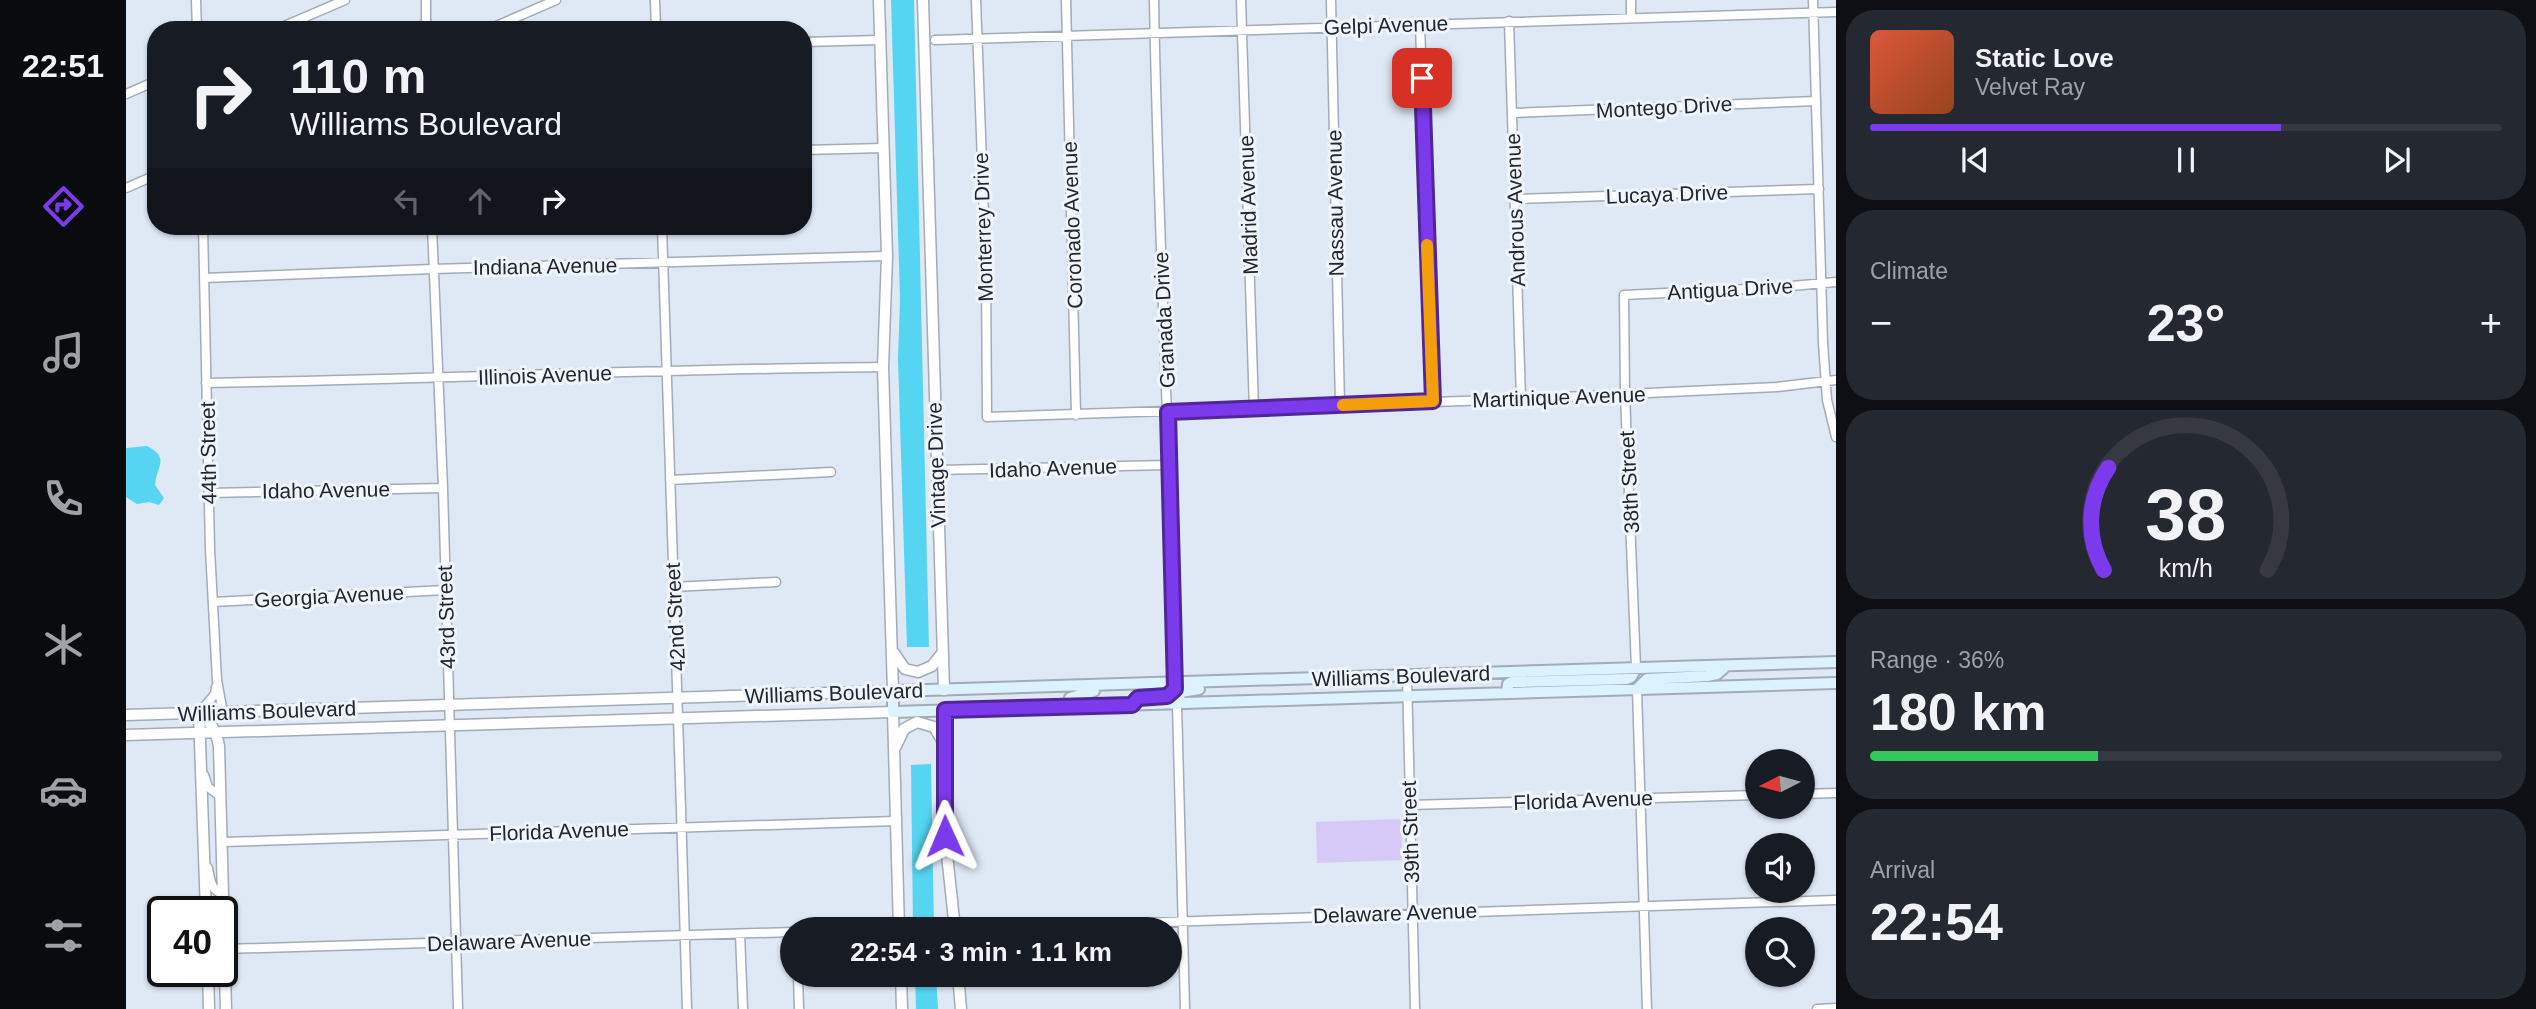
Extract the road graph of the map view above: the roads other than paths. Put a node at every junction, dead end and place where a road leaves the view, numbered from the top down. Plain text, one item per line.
1 (196, 0) edge
2 (345, 0) edge
3 (426, 0) edge
4 (556, 0) edge
5 (655, 0) edge
6 (879, 0) edge
7 (923, 0) edge
8 (976, 0) edge
9 (1066, 0) edge
10 (1154, 0) edge
11 (1241, 0) edge
12 (1331, 0) edge
13 (1631, 0) edge
14 (1813, 0) edge
15 (1813, 12) junction
16 (1836, 12) edge
17 (1632, 17) junction
18 (197, 21) edge
19 (296, 21) edge
20 (426, 21) edge
21 (508, 21) edge
22 (656, 21) edge
23 (1509, 21) junction
24 (1420, 24) junction
25 (1331, 27) junction
26 (1241, 29) junction
27 (1155, 32) junction
28 (1067, 35) junction
29 (977, 38) junction
30 (880, 40) junction
31 (935, 40) dead end
32 (812, 42) edge
33 (147, 85) edge
34 (126, 94) edge
35 (1816, 101) junction
36 (1512, 113) junction
37 (884, 148) junction
38 (812, 150) edge
39 (147, 179) edge
40 (126, 188) edge
41 (1819, 189) junction
42 (1514, 199) junction
43 (203, 235) edge
44 (432, 235) edge
45 (662, 235) edge
46 (887, 256) junction
47 (663, 263) junction
48 (433, 269) junction
49 (204, 278) junction
50 (1836, 282) edge
51 (1822, 284) junction
52 (1624, 295) joint
53 (883, 367) junction
54 (668, 371) junction
55 (437, 379) junction
56 (1836, 380) edge
57 (1826, 381) junction
58 (206, 383) junction
59 (1625, 394) junction
60 (1521, 399) junction
61 (1433, 401) junction
62 (1340, 405) junction
63 (1254, 410) junction
64 (1168, 412) junction
65 (1076, 415) junction
66 (987, 417) joint
67 (1836, 437) edge
68 (1169, 465) junction
69 (937, 470) junction
70 (831, 472) dead end
71 (670, 480) junction
72 (443, 488) junction
73 (209, 493) junction
74 (776, 582) dead end
75 (673, 587) junction
76 (445, 590) junction
77 (214, 602) junction
78 (892, 649) junction
79 (943, 652) junction
80 (1836, 662) edge
81 (1726, 666) junction
82 (1636, 668) junction
83 (1407, 676) junction
84 (217, 680) junction
85 (1224, 681) junction
86 (1176, 683) junction
87 (1836, 683) edge
88 (1128, 684) junction
89 (944, 690) junction
90 (1637, 690) junction
91 (893, 691) junction
92 (1507, 694) junction
93 (1408, 696) junction
94 (679, 698) junction
95 (1177, 704) junction
96 (449, 705) junction
97 (1132, 705) junction
98 (1068, 707) junction
99 (945, 710) junction
100 (893, 712) junction
101 (199, 713) junction
102 (223, 713) junction
103 (126, 716) edge
104 (680, 719) junction
105 (210, 723) junction
106 (449, 726) junction
107 (216, 732) junction
108 (200, 733) junction
109 (126, 735) edge
110 (945, 745) junction
111 (894, 754) junction
112 (201, 765) junction
113 (1836, 793) edge
114 (1815, 794) edge
115 (1745, 795) edge
116 (220, 796) junction
117 (1640, 799) junction
118 (1409, 805) junction
119 (896, 821) junction
120 (682, 827) junction
121 (451, 833) junction
122 (222, 842) junction
123 (204, 848) junction
124 (223, 894) joint
125 (206, 896) edge
126 (1836, 900) edge
127 (1643, 905) junction
128 (1413, 913) junction
129 (900, 917) edge
130 (954, 917) edge
131 (1182, 917) edge
132 (1182, 920) joint
133 (780, 932) edge
134 (740, 934) junction
135 (685, 936) junction
136 (238, 942) edge
137 (456, 942) junction
138 (208, 987) edge
139 (225, 987) edge
140 (798, 987) edge
141 (901, 987) edge
142 (959, 987) edge
143 (1836, 1008) edge
144 (209, 1009) edge
145 (226, 1009) edge
146 (458, 1009) edge
147 (687, 1009) edge
148 (743, 1009) edge
149 (799, 1009) edge
150 (902, 1009) edge
151 (961, 1009) edge
152 (1185, 1009) edge
153 (1415, 1009) edge
154 (1647, 1009) edge
155 (1817, 1009) edge

1 - 18 street
2 - 19 street
3 - 20 street
4 - 21 street
5 - 22 street
6 - 30 street
7 - 69 street, Vintage Drive
8 - 29 street, Monterrey Drive
9 - 28 street, Coronado Avenue
10 - 27 street, Granada Drive
11 - 26 street, Madrid Avenue
12 - 25 street, Nassau Avenue
13 - 17 street
14 - 15 street
15 - 16 street, Gelpi Avenue
15 - 17 street, Gelpi Avenue
15 - 35 street
17 - 23 street, Gelpi Avenue
23 - 24 street, Gelpi Avenue
23 - 36 street, Androus Avenue
24 - 25 street, Gelpi Avenue
24 - 61 street
25 - 26 street, Gelpi Avenue
25 - 62 street, Nassau Avenue
26 - 27 street, Gelpi Avenue
26 - 63 street, Madrid Avenue
27 - 28 street, Gelpi Avenue
27 - 64 street, Granada Drive
28 - 29 street, Gelpi Avenue
28 - 65 street, Coronado Avenue
29 - 31 street, Gelpi Avenue
29 - 66 street, Monterrey Drive
30 - 32 street
30 - 37 street
33 - 34 street
35 - 36 street, Montego Drive
35 - 41 street
36 - 42 street, Androus Avenue
37 - 38 street
37 - 46 street
39 - 40 street
41 - 42 street, Lucaya Drive
41 - 51 street
42 - 60 street, Androus Avenue
43 - 49 street, 44th Street
44 - 48 street, 43rd Street
45 - 47 street, 42nd Street
46 - 47 street, Indiana Avenue
46 - 53 street
47 - 48 street, Indiana Avenue
47 - 54 street, 42nd Street
48 - 49 street, Indiana Avenue
48 - 55 street, 43rd Street
49 - 58 street, 44th Street
50 - 51 street, Antigua Drive
51 - 52 street, Antigua Drive
51 - 57 street
52 - 59 street, 38th Street
53 - 54 street, Illinois Avenue
53 - 78 street
54 - 55 street, Illinois Avenue
54 - 71 street, 42nd Street
55 - 58 street, Illinois Avenue
55 - 72 street, 43rd Street
56 - 57 street, Martinique Avenue
57 - 59 street, Martinique Avenue
57 - 67 street
58 - 73 street, 44th Street
59 - 60 street, Martinique Avenue
59 - 82 street, 38th Street
60 - 61 street, Martinique Avenue
61 - 62 street, Martinique Avenue
62 - 63 street, Martinique Avenue
63 - 64 street, Martinique Avenue
64 - 65 street, Martinique Avenue
64 - 68 street, Granada Drive
65 - 66 street, Martinique Avenue
68 - 69 street, Idaho Avenue
68 - 86 street, Granada Drive
69 - 79 street, Vintage Drive
70 - 71 street
71 - 75 street, 42nd Street
72 - 73 street, Idaho Avenue
72 - 76 street, 43rd Street
73 - 77 street, 44th Street
74 - 75 street
75 - 94 street, 42nd Street
76 - 77 street, Georgia Avenue
76 - 96 street, 43rd Street
77 - 84 street, 44th Street
78 - 79 street
78 - 91 street
79 - 89 street, Vintage Drive
80 - 81 main road, Williams Boulevard
81 - 82 main road, Williams Boulevard
81 - 90 main road
82 - 83 main road, Williams Boulevard
82 - 92 main road
83 - 85 main road, Williams Boulevard
83 - 93 street, 39th Street
84 - 101 street, 44th Street
84 - 102 street, 44th Street
85 - 86 main road, Williams Boulevard
85 - 95 main road
86 - 88 main road, Williams Boulevard
86 - 97 main road
87 - 90 main road, Williams Boulevard
88 - 89 main road, Williams Boulevard
88 - 98 main road
89 - 91 main road, Williams Boulevard
89 - 99 main road, Vintage Drive
90 - 92 main road, Williams Boulevard
90 - 117 street
91 - 94 street, Williams Boulevard
91 - 100 main road
92 - 93 main road, Williams Boulevard
93 - 95 main road, Williams Boulevard
93 - 118 street, 39th Street
94 - 96 street, Williams Boulevard
94 - 104 street, 42nd Street
95 - 97 main road, Williams Boulevard
95 - 131 street
96 - 102 street, Williams Boulevard
96 - 106 street, 43rd Street
97 - 98 main road, Williams Boulevard
98 - 99 main road, Williams Boulevard
99 - 100 main road, Williams Boulevard
99 - 110 street, Vintage Drive
100 - 104 street, Williams Boulevard
100 - 111 street
101 - 102 street, Williams Boulevard
101 - 103 street, Williams Boulevard
101 - 105 street
101 - 108 street
102 - 105 street
104 - 106 street, Williams Boulevard
104 - 120 street, 42nd Street
105 - 107 street
105 - 108 street
106 - 107 street, Williams Boulevard
106 - 121 street, 43rd Street
107 - 108 street, Williams Boulevard
107 - 116 street
108 - 109 street, Williams Boulevard
108 - 112 street
110 - 111 street
110 - 130 street, Vintage Drive
111 - 119 street
112 - 116 street
112 - 123 street
113 - 114 street
115 - 117 street, Florida Avenue
116 - 122 street
117 - 118 street, Florida Avenue
117 - 127 street
118 - 128 street, 39th Street
119 - 120 street, Florida Avenue
119 - 129 street
120 - 121 street, Florida Avenue
120 - 135 street, 42nd Street
121 - 122 street, Florida Avenue
121 - 137 street, 43rd Street
122 - 124 street
123 - 124 street
123 - 125 street
126 - 127 street, Delaware Avenue
127 - 128 street, Delaware Avenue
127 - 154 street
128 - 132 street, Delaware Avenue
128 - 153 street, 39th Street
132 - 152 street
133 - 134 street, Delaware Avenue
134 - 135 street, Delaware Avenue
134 - 148 street
135 - 137 street, Delaware Avenue
135 - 147 street, 42nd Street
136 - 137 street, Delaware Avenue
137 - 146 street, 43rd Street
138 - 144 street
139 - 145 street
140 - 149 street
141 - 150 street
142 - 151 street
143 - 155 street

